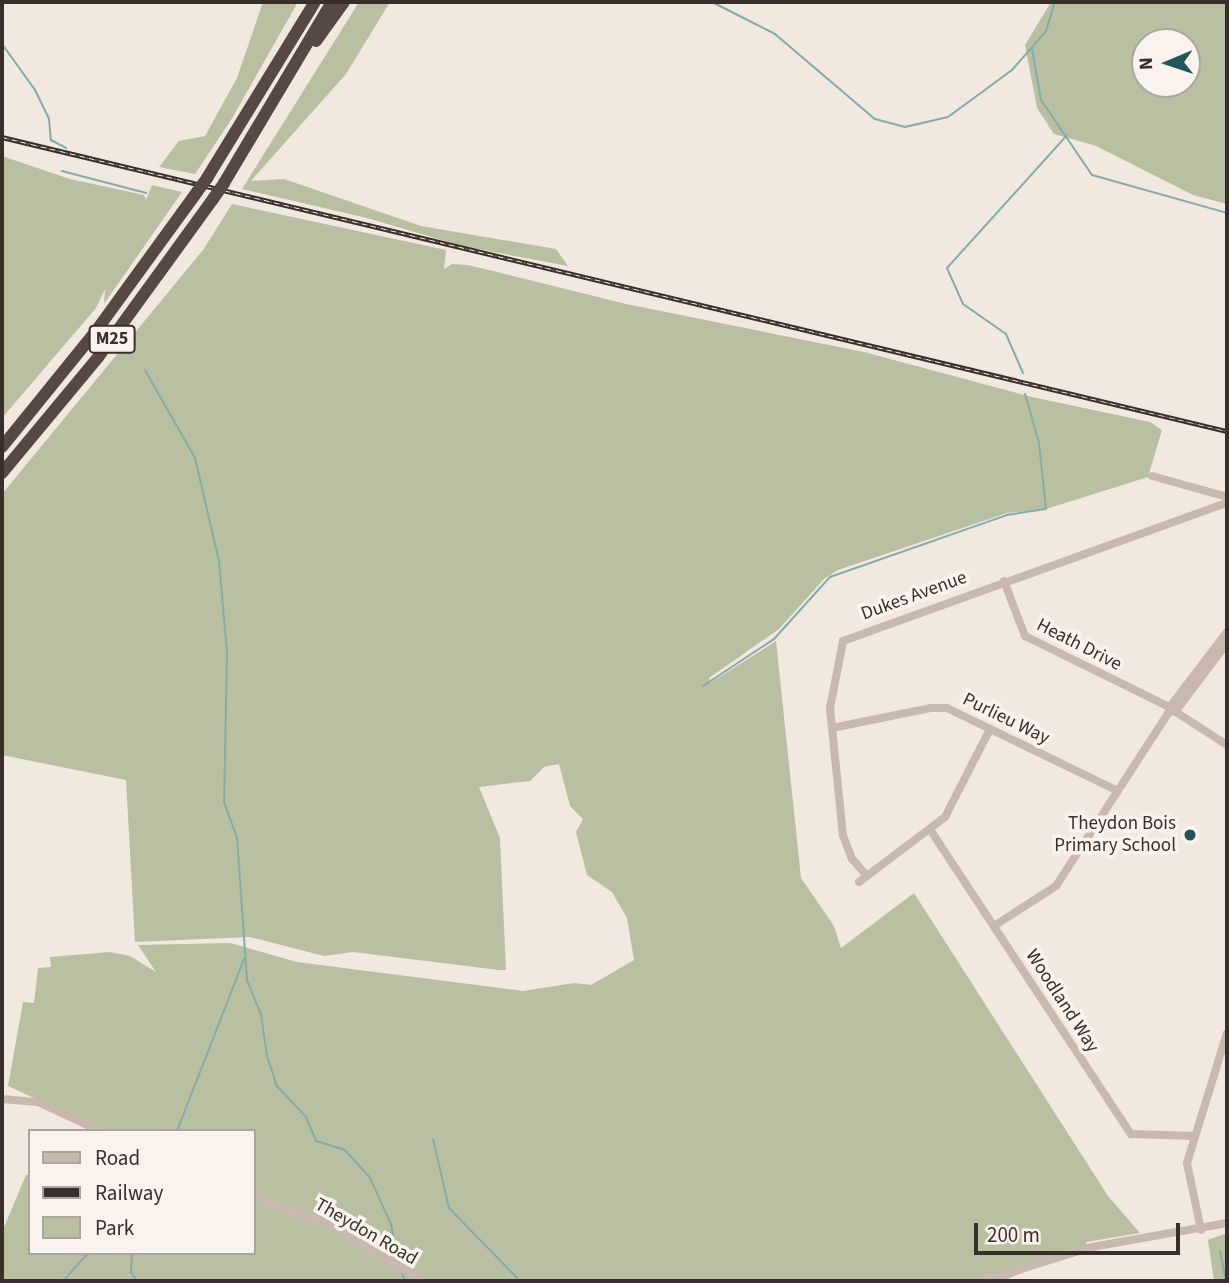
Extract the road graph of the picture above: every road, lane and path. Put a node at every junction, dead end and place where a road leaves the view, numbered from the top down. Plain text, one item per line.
1 (306, 2) edge
2 (315, 2) edge
3 (332, 2) edge
4 (344, 2) edge
5 (306, 51) junction
6 (258, 98) junction
7 (2, 447) edge
8 (2, 473) edge
9 (1152, 477) dead end
10 (1227, 497) edge
11 (1227, 503) edge
12 (1004, 581) junction
13 (1227, 632) edge
14 (1227, 643) edge
15 (1172, 710) junction
16 (832, 729) junction
17 (990, 729) junction
18 (1227, 745) edge
19 (1118, 791) junction
20 (931, 831) junction
21 (867, 876) junction
22 (859, 883) dead end
23 (994, 926) junction
24 (1227, 1033) edge
25 (2, 1099) edge
26 (96, 1129) edge
27 (1195, 1136) junction
28 (256, 1198) edge
29 (1227, 1223) edge
30 (1201, 1230) junction
31 (422, 1281) edge
32 (982, 1281) edge

1 - 6 highway
2 - 6 highway, M25
3 - 5 highway, M25
4 - 5 highway
5 - 8 highway, M25, bridge
6 - 7 highway, M25, bridge
9 - 10 street
11 - 12 street, Dukes Avenue
12 - 15 street, Heath Drive
12 - 16 street, Dukes Avenue
13 - 15 street
14 - 15 street
15 - 18 street, Heath Drive
15 - 19 street
16 - 17 street, Purlieu Way
16 - 21 street, Dukes Avenue
17 - 19 street, Purlieu Way
17 - 20 street
19 - 23 street
20 - 21 street
20 - 23 street, Woodland Way
21 - 22 street
23 - 27 street, Woodland Way
24 - 27 street
25 - 26 street
27 - 30 street
28 - 31 street, Theydon Road
29 - 30 street
30 - 32 street

